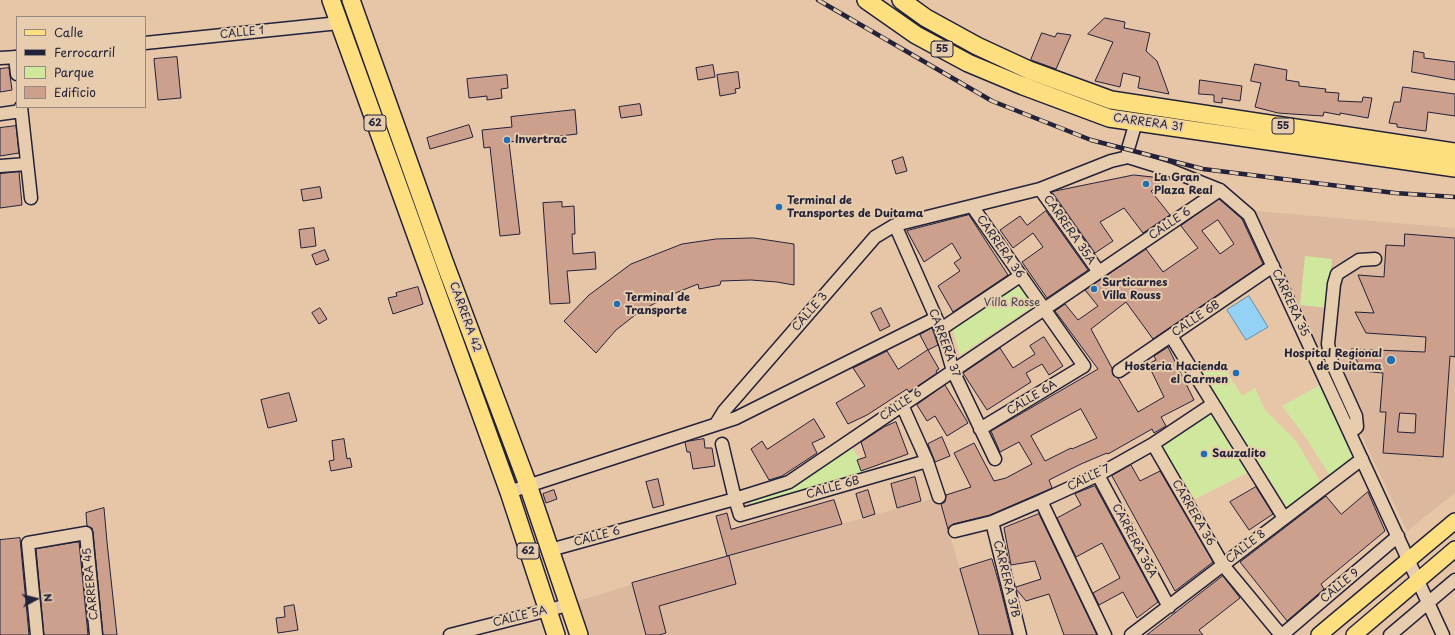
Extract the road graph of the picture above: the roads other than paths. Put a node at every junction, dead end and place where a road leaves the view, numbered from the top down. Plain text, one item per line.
1 (331, 0) edge
2 (351, 0) edge
3 (866, 0) edge
4 (901, 0) edge
5 (339, 22) junction
6 (146, 43) edge
7 (16, 57) edge
8 (0, 58) edge
9 (21, 109) edge
10 (1172, 109) junction
11 (0, 114) edge
12 (1136, 122) junction
13 (1455, 152) edge
14 (1128, 157) junction
15 (27, 164) junction
16 (0, 166) edge
17 (1455, 168) edge
18 (1040, 189) junction
19 (1220, 190) junction
20 (31, 198) dead end
21 (972, 206) junction
22 (895, 225) junction
23 (1375, 259) dead end
24 (1274, 266) junction
25 (1099, 272) junction
26 (1020, 276) junction
27 (1044, 309) junction
28 (939, 323) junction
29 (1171, 336) junction
30 (1084, 366) joint
31 (953, 370) junction
32 (1119, 371) dead end
33 (1213, 404) junction
34 (902, 405) junction
35 (716, 424) junction
36 (980, 429) junction
37 (1350, 433) junction
38 (722, 444) dead end
39 (1153, 444) junction
40 (995, 459) dead end
41 (1362, 459) junction
42 (927, 461) junction
43 (1098, 475) junction
44 (528, 485) junction
45 (509, 492) junction
46 (938, 497) dead end
47 (734, 500) junction
48 (1041, 501) junction
49 (1284, 518) junction
50 (1455, 521) edge
51 (992, 522) junction
52 (955, 531) dead end
53 (1398, 536) junction
54 (1455, 549) edge
55 (550, 550) junction
56 (1409, 559) junction
57 (1223, 565) junction
58 (1418, 580) junction
59 (1455, 580) edge
60 (1429, 603) junction
61 (568, 605) junction
62 (1169, 607) junction
63 (547, 611) junction
64 (37, 635) edge
65 (96, 635) edge
66 (450, 635) edge
67 (556, 635) edge
68 (579, 635) edge
69 (1020, 635) edge
70 (1105, 635) edge
71 (1131, 635) edge
72 (1282, 635) edge
73 (1319, 635) edge
74 (1354, 635) edge
75 (1390, 635) edge
76 (1443, 635) edge

1 - 5 highway, CARRERA 42 / 62
2 - 44 highway, CARRERA 42 / 62
3 - 12 highway, CARRERA 31 / 55
4 - 10 highway, CARRERA 31 / 55
5 - 6 street, CALLE 1
5 - 45 highway, CARRERA 42 / 62
7 - 8 street
9 - 11 street
9 - 15 street
10 - 12 highway
10 - 13 highway, CARRERA 31 / 55
12 - 14 street
12 - 17 highway, CARRERA 31 / 55
14 - 18 street, CALLE 3
14 - 19 street, CARRERA 35
15 - 16 street
15 - 20 street
18 - 21 street, CALLE 3
18 - 25 street, CARRERA 35A
19 - 24 street, CARRERA 35
19 - 25 street, CALLE 6
21 - 22 street, CALLE 3
21 - 26 street, CARRERA 36
22 - 28 street, CARRERA 37
22 - 35 street, CALLE 3
23 - 37 street
24 - 29 street, CALLE 6B
24 - 37 street, CARRERA 35
25 - 27 street, CALLE 6
26 - 27 street, CARRERA 36
26 - 28 street
27 - 30 street, CARRERA 36
27 - 31 street, CALLE 6
28 - 31 street, CARRERA 37
28 - 35 street
29 - 32 street, CALLE 6B
29 - 33 street
30 - 36 street, CALLE 6A
31 - 34 street, CALLE 6
31 - 36 street, CARRERA 37
33 - 39 street, CALLE 7
33 - 49 street
34 - 42 street
34 - 47 street, CALLE 6
35 - 44 street
36 - 40 street, CARRERA 37
37 - 41 street, CARRERA 35
38 - 47 street
39 - 43 street, CALLE 7
39 - 57 street, CARRERA 36
41 - 49 street, CALLE 8
41 - 53 street, CARRERA 35
42 - 46 street
42 - 47 street, CALLE 6B
43 - 48 street, CALLE 7
43 - 62 street, CARRERA 36A
44 - 45 street
44 - 55 highway, CARRERA 42 / 62
45 - 63 highway, CARRERA 42 / 62
47 - 55 street, CALLE 6
48 - 51 street, CALLE 7
48 - 70 street
49 - 57 street, CALLE 8
50 - 56 main road
51 - 52 street, CALLE 7
51 - 69 street, CARRERA 37B
53 - 56 street, CARRERA 35
53 - 72 street, CALLE 9
54 - 58 main road
55 - 61 highway, CARRERA 42 / 62
56 - 58 street, CARRERA 35
56 - 73 main road
57 - 62 street, CALLE 8
57 - 72 street, CARRERA 36
58 - 60 street, CARRERA 35
58 - 74 main road
59 - 60 street
60 - 75 street
60 - 76 street, CARRERA 35
61 - 63 street, CALLE 5A
61 - 68 highway, CARRERA 42 / 62
62 - 71 street, CALLE 8
63 - 66 street, CALLE 5A
63 - 67 highway, CARRERA 42 / 62
64 - 65 street, CARRERA 45

